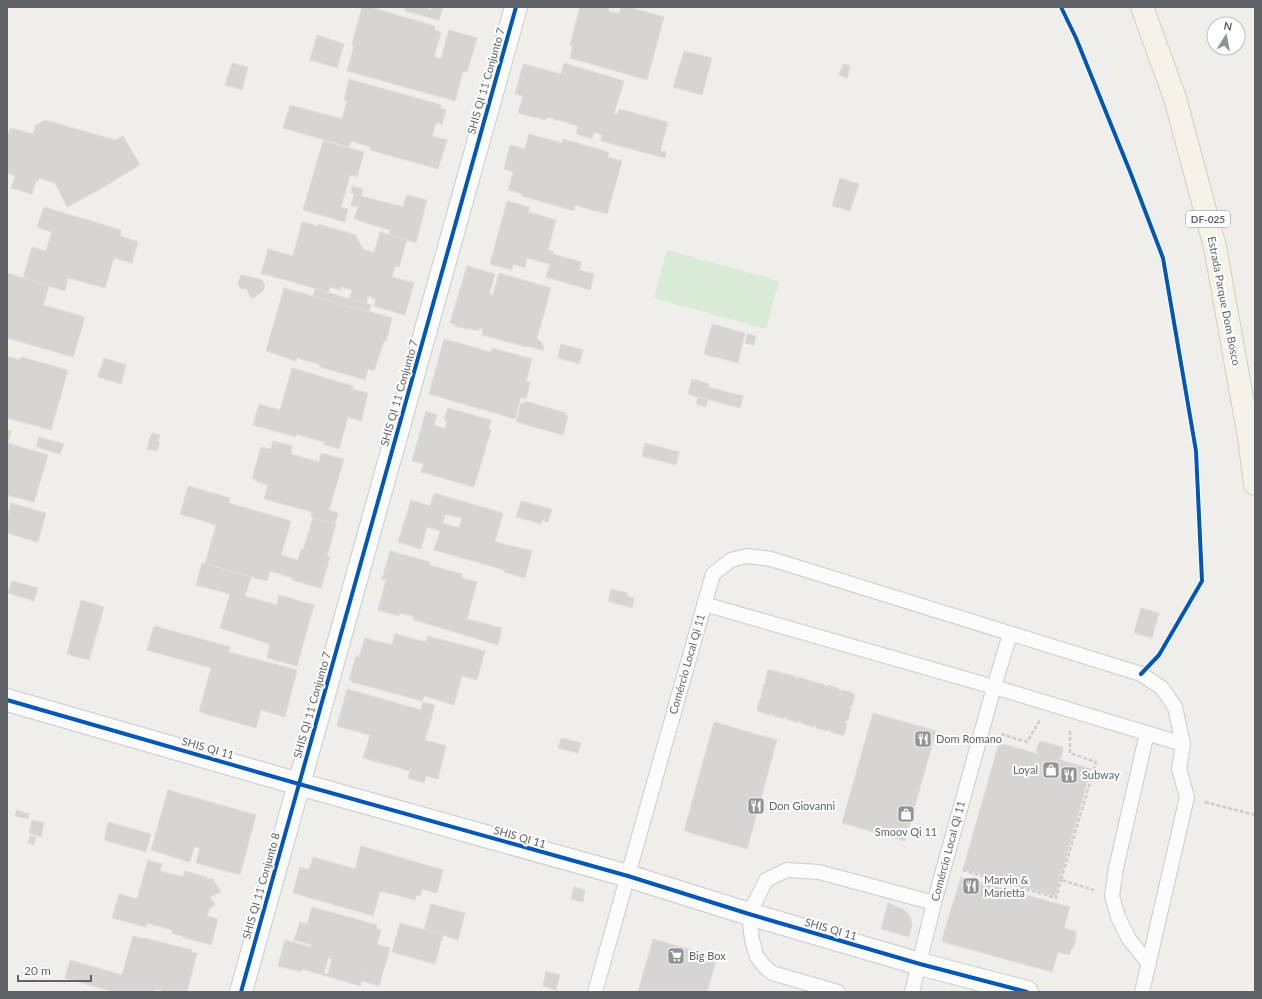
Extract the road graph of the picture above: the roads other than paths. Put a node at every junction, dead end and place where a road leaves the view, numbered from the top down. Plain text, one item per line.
1 (516, 7) edge
2 (1142, 7) edge
3 (1255, 484) edge
4 (704, 604) junction
5 (1010, 634) junction
6 (994, 688) junction
7 (7, 700) edge
8 (1147, 733) junction
9 (1183, 744) junction
10 (299, 784) junction
11 (628, 876) junction
12 (934, 904) junction
13 (749, 914) junction
14 (920, 964) junction
15 (1148, 964) junction
16 (241, 992) edge
17 (595, 992) edge
18 (838, 992) edge
19 (912, 992) edge
20 (1028, 992) edge
21 (1142, 992) edge

1 - 10 street, SHIS QI 11 Conjunto 7
2 - 3 main road, Estrada Parque Dom Bosco / DF-025
4 - 5 lane
4 - 6 lane, Comércio Local Qi 11
4 - 11 lane, Comércio Local Qi 11
5 - 6 lane
5 - 9 lane
6 - 8 lane, Comércio Local Qi 11
6 - 12 lane, Comércio Local Qi 11
7 - 10 street, SHIS QI 11
8 - 9 lane, Comércio Local Qi 11
8 - 15 lane
9 - 15 lane
10 - 11 street, SHIS QI 11
10 - 16 street, SHIS QI 11 Conjunto 8
11 - 13 street, SHIS QI 11
11 - 17 lane, Comércio Local Qi 11
12 - 13 lane
12 - 14 lane, Comércio Local Qi 11
13 - 14 street, SHIS QI 11
13 - 18 lane
14 - 19 lane, Comércio Local Qi 11
14 - 20 street, SHIS QI 11
15 - 21 lane

